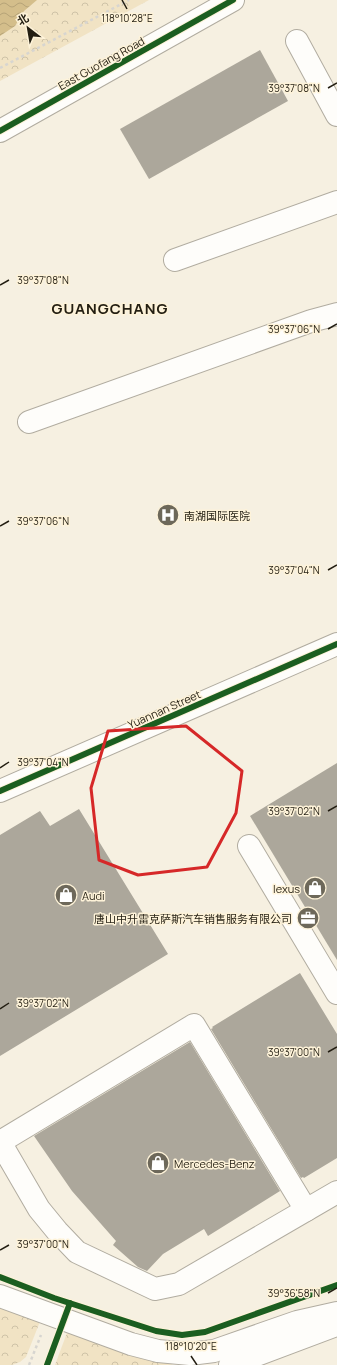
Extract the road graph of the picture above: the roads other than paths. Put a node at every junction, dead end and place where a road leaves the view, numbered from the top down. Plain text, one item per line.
1 (233, 0) edge
2 (297, 42) dead end
3 (335, 106) edge
4 (0, 131) edge
5 (337, 202) edge
6 (176, 260) dead end
7 (337, 314) edge
8 (28, 422) dead end
9 (337, 644) edge
10 (0, 791) edge
11 (249, 846) dead end
12 (337, 993) edge
13 (0, 1142) edge
14 (337, 1192) edge
15 (306, 1210) junction
16 (0, 1296) edge
17 (337, 1313) edge
18 (337, 1324) edge
19 (230, 1365) edge

1 - 4 street, East Guofang Road
2 - 3 street
5 - 6 street
7 - 8 street
9 - 10 street, Yuannan Street
11 - 12 street
13 - 15 street
13 - 15 street
14 - 15 street
16 - 17 street
18 - 19 street

